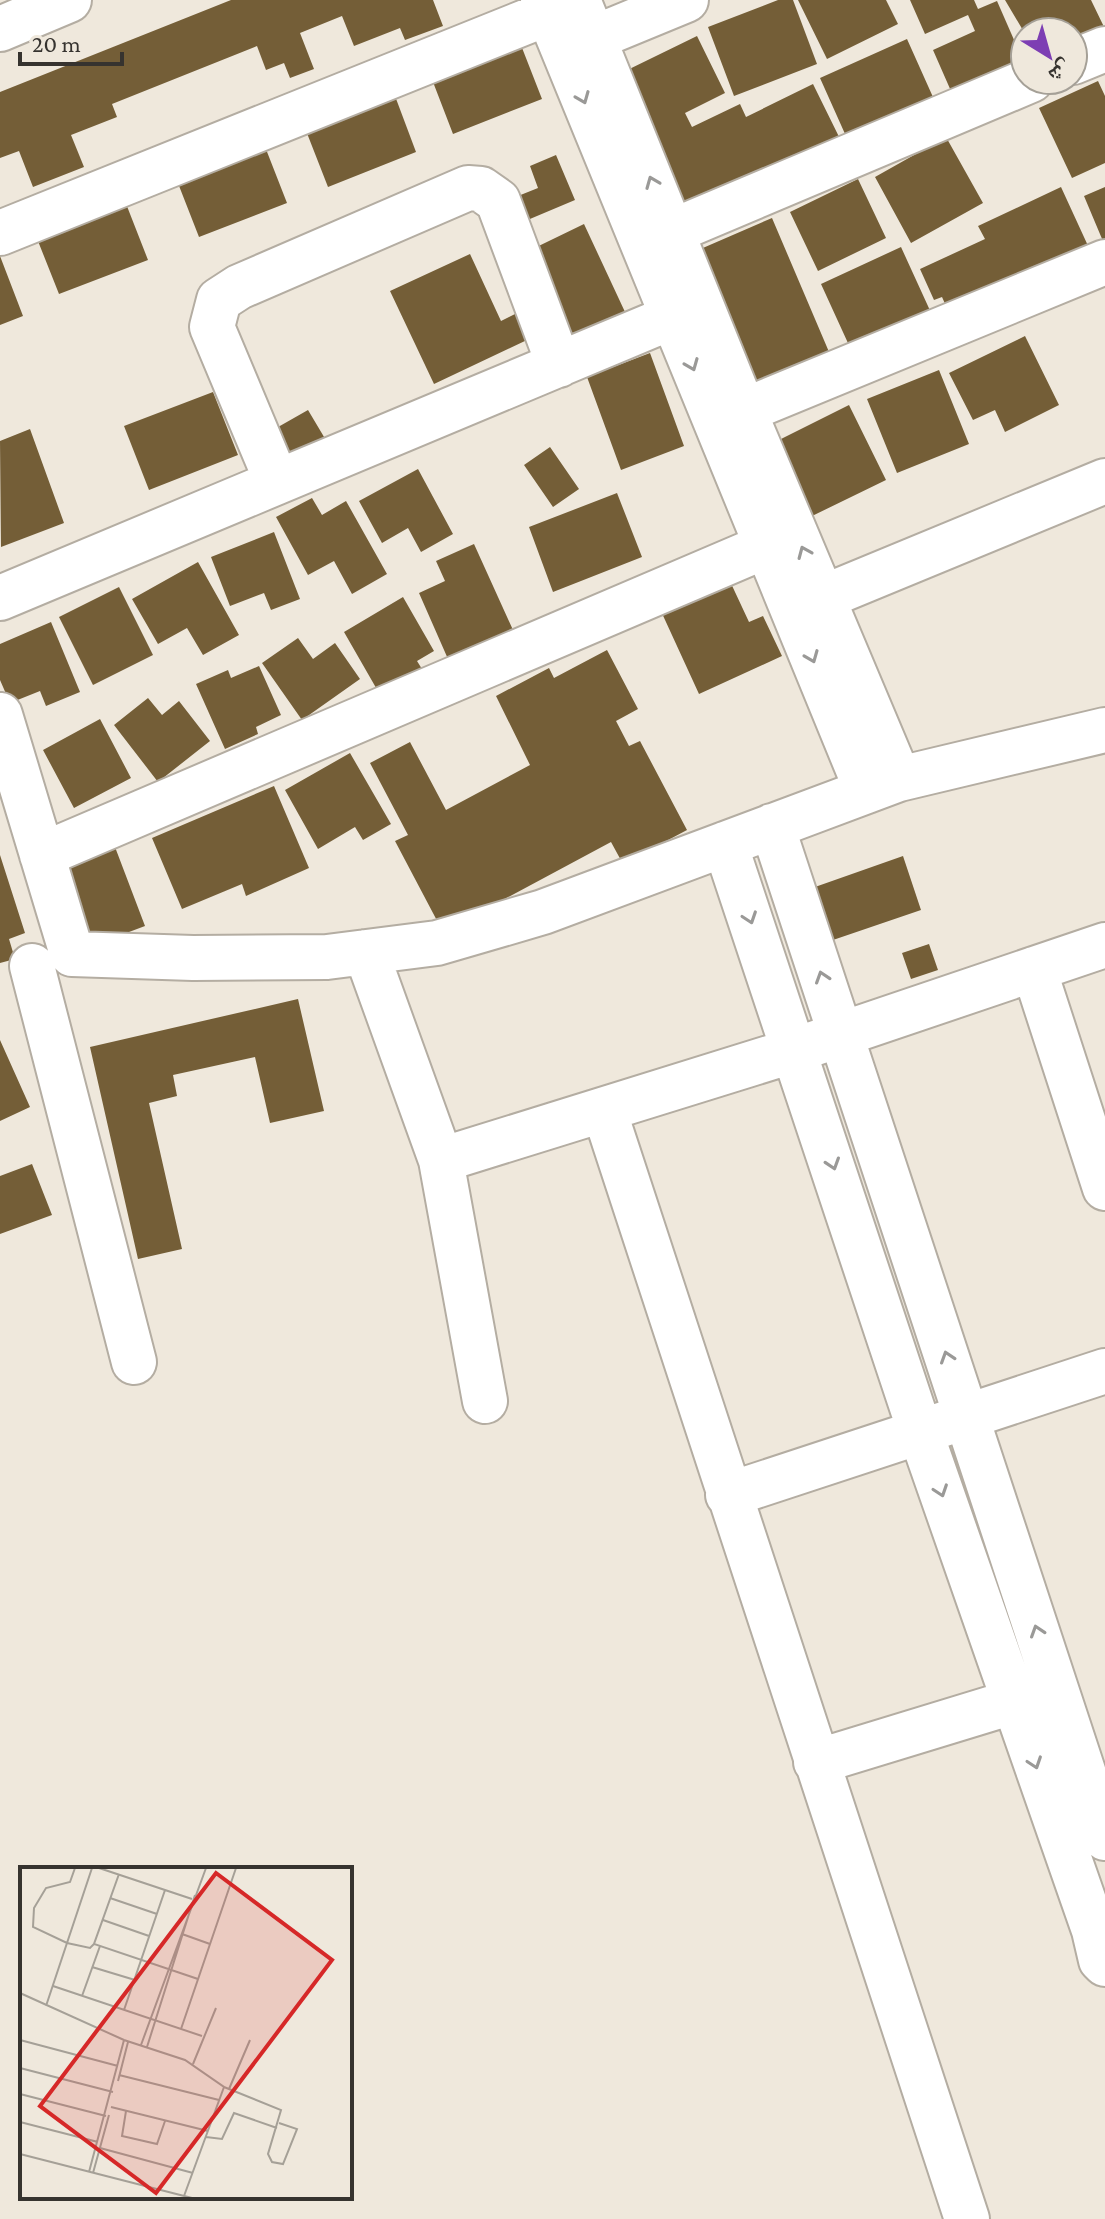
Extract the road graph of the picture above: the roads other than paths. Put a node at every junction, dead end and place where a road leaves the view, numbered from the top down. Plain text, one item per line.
1 (69, 0) edge
2 (686, 0) edge
3 (565, 20) edge
4 (0, 29) edge
5 (1009, 89) edge
6 (0, 233) edge
7 (657, 238) junction
8 (1105, 262) edge
9 (672, 317) junction
10 (559, 365) junction
11 (730, 417) junction
12 (1105, 481) edge
13 (277, 482) junction
14 (766, 546) junction
15 (0, 598) edge
16 (808, 604) junction
17 (0, 715) edge
18 (1105, 730) edge
19 (883, 785) junction
20 (772, 826) junction
21 (725, 844) junction
22 (42, 855) junction
23 (1105, 945) edge
24 (366, 952) junction
25 (35, 965) edge
26 (1034, 969) junction
27 (841, 1034) junction
28 (795, 1050) junction
29 (604, 1110) junction
30 (441, 1160) junction
31 (1105, 1188) edge
32 (134, 1362) dead end
33 (1105, 1371) edge
34 (485, 1401) dead end
35 (966, 1417) junction
36 (920, 1431) junction
37 (728, 1495) junction
38 (1056, 1690) junction
39 (1014, 1700) junction
40 (816, 1762) junction
41 (1105, 1838) edge
42 (1104, 1961) edge
43 (967, 2219) edge

1 - 4 street
2 - 3 street
3 - 6 street
3 - 7 street
5 - 7 street
7 - 9 street
7 - 11 street
8 - 11 street
9 - 10 street
9 -> 11 street
10 - 13 street
10 - 13 street
11 - 14 street
16 -> 11 street
12 - 16 street
13 - 15 street
14 - 16 street
14 - 22 street
16 - 19 street
17 - 22 street
18 - 19 street
19 - 20 street
20 - 21 street
27 -> 20 street
21 - 24 street
21 -> 28 street
22 - 25 street
23 - 26 street
24 - 25 street
24 - 30 street
25 - 32 street
26 - 27 street
26 - 31 street
27 - 28 street
35 -> 27 street
28 - 29 street
28 -> 36 street
29 - 30 street
29 - 37 street
30 - 34 street
33 - 35 street
35 - 36 street
38 -> 35 street
36 - 37 street
36 -> 39 street
37 - 40 street
38 - 39 street
38 - 41 street
39 - 40 street
39 -> 42 street
40 - 43 street

